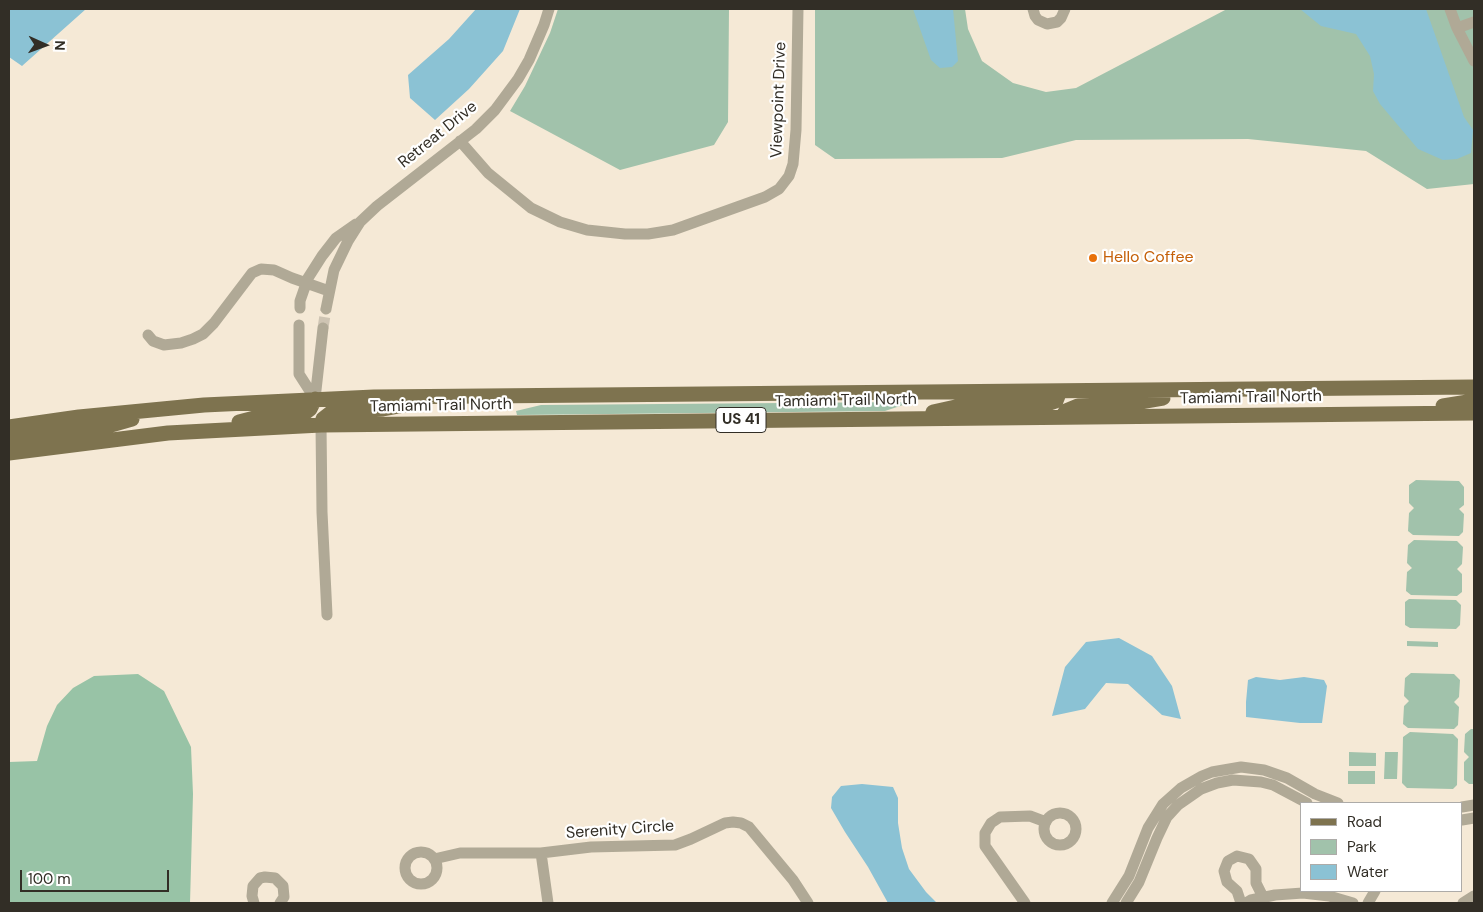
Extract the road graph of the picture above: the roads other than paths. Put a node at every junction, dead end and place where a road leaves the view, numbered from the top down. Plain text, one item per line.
1 (549, 9) edge
2 (798, 9) edge
3 (1033, 9) edge
4 (1065, 9) edge
5 (1450, 9) edge
6 (1474, 22) edge
7 (1457, 28) junction
8 (1474, 61) edge
9 (460, 141) junction
10 (360, 222) junction
11 (306, 283) junction
12 (329, 291) junction
13 (300, 308) dead end
14 (326, 309) tunnel mouth
15 (298, 325) dead end
16 (323, 328) tunnel mouth
17 (148, 335) dead end
18 (1474, 387) edge
19 (1217, 390) junction
20 (1060, 391) junction
21 (453, 397) junction
22 (315, 399) junction
23 (1474, 401) edge
24 (167, 408) junction
25 (1474, 413) edge
26 (1387, 414) junction
27 (1062, 417) junction
28 (902, 418) junction
29 (321, 425) junction
30 (9, 427) edge
31 (206, 431) junction
32 (9, 441) edge
33 (9, 453) edge
34 (326, 615) dead end
35 (1305, 802) edge
36 (1335, 802) edge
37 (1046, 822) dead end
38 (541, 853) junction
39 (434, 859) dead end
40 (1374, 892) edge
41 (1474, 896) edge
42 (1263, 897) junction
43 (254, 903) edge
44 (280, 903) edge
45 (548, 903) edge
46 (808, 903) edge
47 (1025, 903) edge
48 (1112, 903) edge
49 (1126, 903) edge
50 (1241, 903) edge
51 (1246, 903) edge
52 (1354, 903) edge
53 (1368, 903) edge
54 (1463, 903) edge

1 - 9 street, Retreat Drive
2 - 9 street, Viewpoint Drive
3 - 4 street
5 - 7 street
6 - 7 street
7 - 8 street
9 - 10 street, Retreat Drive
10 - 11 street, Retreat Drive
10 - 12 street, Retreat Drive
11 - 12 street
11 - 13 street, Retreat Drive
11 - 17 street
12 - 14 street, Retreat Drive
15 - 22 street
16 - 22 street
18 - 19 main road, Tamiami Trail North / US 41
19 - 20 main road, Tamiami Trail North / US 41
19 - 27 main road
20 - 21 main road, Tamiami Trail North / US 41
20 - 28 main road
21 - 22 main road, Tamiami Trail North / US 41
21 - 29 main road
22 - 24 main road, Tamiami Trail North / US 41
22 - 31 main road
23 - 26 main road
24 - 30 main road, Tamiami Trail North / US 41
24 - 32 main road
25 - 26 main road, Tamiami Trail North / US 41
26 - 27 main road, Tamiami Trail North / US 41
27 - 28 main road, Tamiami Trail North / US 41
28 - 29 main road, Tamiami Trail North / US 41
29 - 31 main road, Tamiami Trail North / US 41
29 - 34 street
31 - 33 main road, Tamiami Trail North / US 41
35 - 49 street
36 - 48 street
37 - 47 street
38 - 39 street, Serenity Circle
38 - 45 street
38 - 46 street, Serenity Circle
40 - 53 street
41 - 54 street
42 - 50 street
42 - 51 street
42 - 52 street
43 - 44 street

